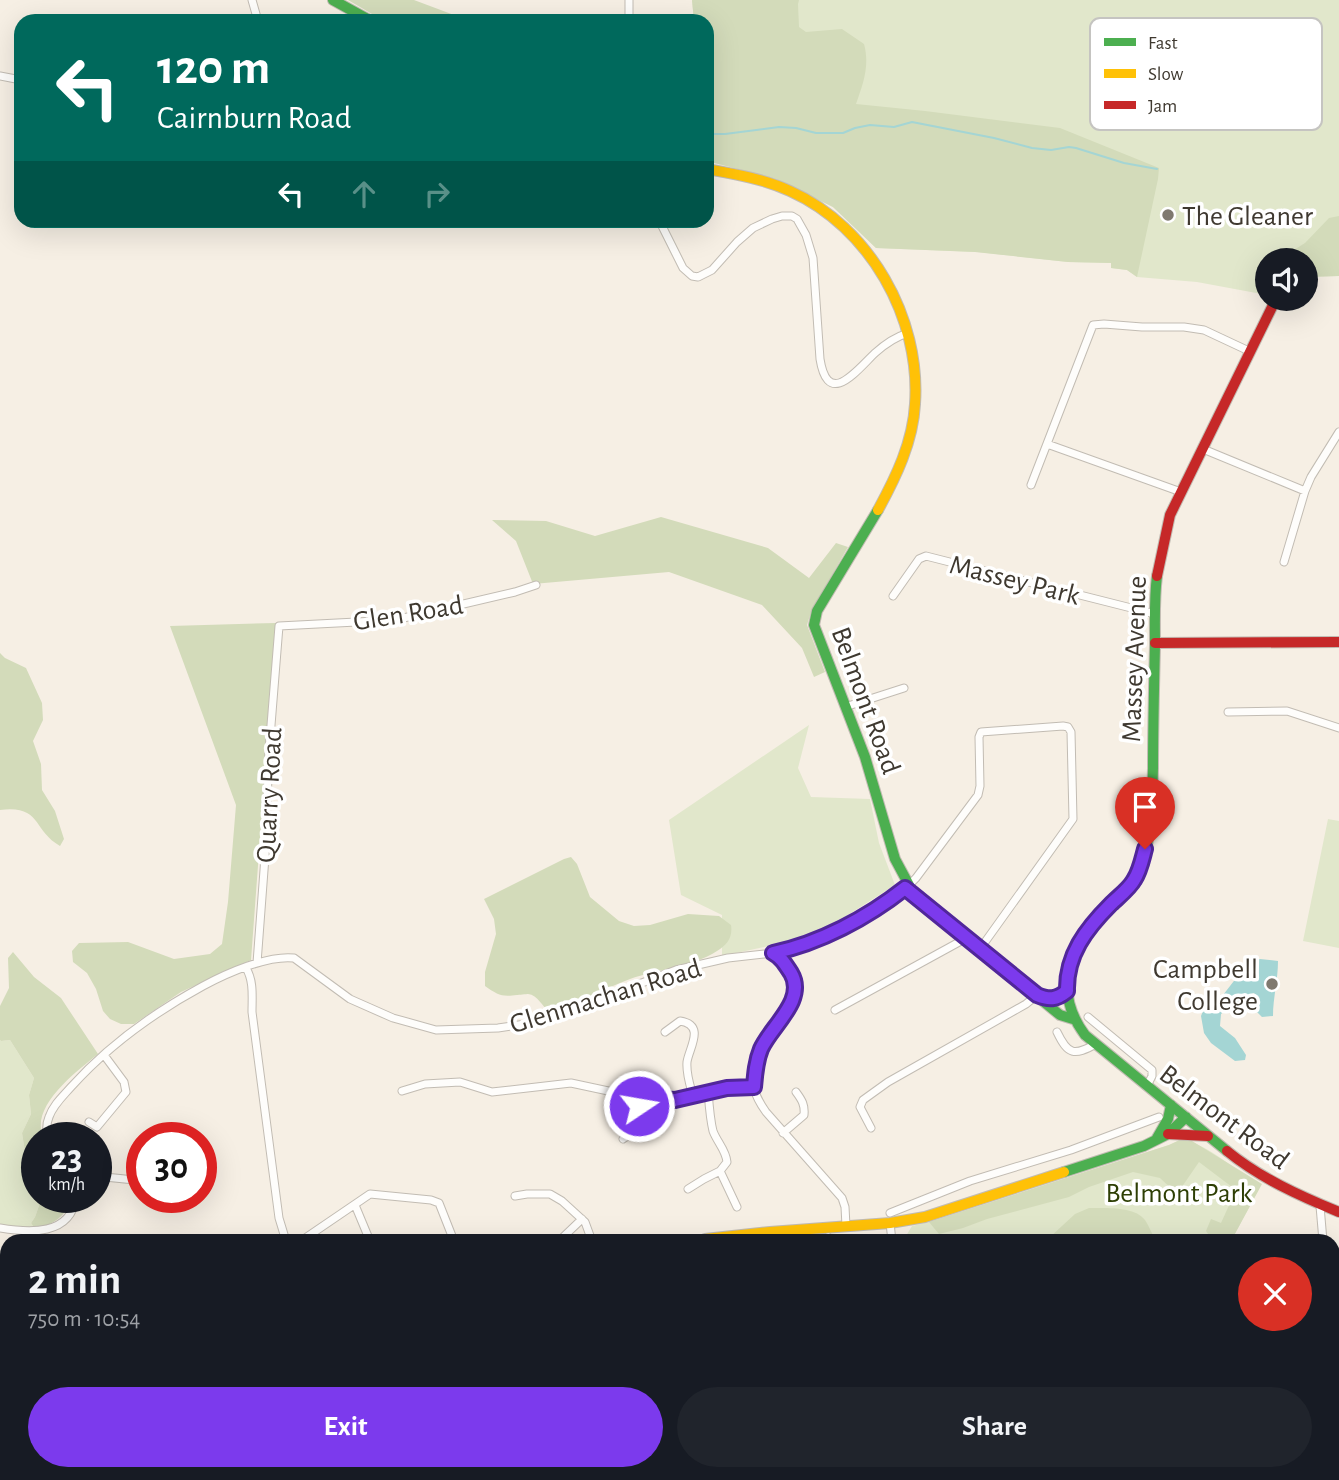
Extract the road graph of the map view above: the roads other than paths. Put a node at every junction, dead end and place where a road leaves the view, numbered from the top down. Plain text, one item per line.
1 (333, 0) edge
2 (358, 14) edge
3 (714, 170) edge
4 (663, 228) edge
5 (1270, 311) edge
6 (908, 333) junction
7 (1251, 352) junction
8 (1339, 432) edge
9 (1047, 444) junction
10 (1203, 449) junction
11 (1031, 485) dead end
12 (1305, 491) junction
13 (1181, 492) junction
14 (1284, 562) dead end
15 (536, 586) dead end
16 (893, 596) dead end
17 (1156, 614) junction
18 (279, 626) joint
19 (1339, 642) edge
20 (1155, 643) junction
21 (904, 688) dead end
22 (845, 707) junction
23 (1228, 712) dead end
24 (1339, 728) edge
25 (907, 887) junction
26 (965, 936) junction
27 (980, 948) junction
28 (773, 953) junction
29 (257, 963) junction
30 (246, 968) junction
31 (1067, 991) junction
32 (1037, 995) junction
33 (835, 1010) dead end
34 (1088, 1017) dead end
35 (1073, 1019) junction
36 (665, 1032) dead end
37 (1057, 1032) dead end
38 (1096, 1044) junction
39 (104, 1055) junction
40 (1147, 1086) junction
41 (754, 1087) junction
42 (402, 1091) dead end
43 (708, 1091) junction
44 (796, 1092) dead end
45 (693, 1096) junction
46 (641, 1098) junction
47 (1171, 1105) junction
48 (1159, 1117) dead end
49 (1186, 1117) junction
50 (47, 1122) edge
51 (101, 1122) edge
52 (871, 1128) dead end
53 (783, 1133) junction
54 (1168, 1134) junction
55 (1208, 1136) junction
56 (623, 1139) dead end
57 (1156, 1141) junction
58 (1071, 1150) junction
59 (1078, 1169) junction
60 (720, 1171) junction
61 (688, 1189) dead end
62 (515, 1196) dead end
63 (355, 1205) junction
64 (909, 1205) junction
65 (1320, 1206) junction
66 (737, 1207) dead end
67 (1339, 1212) edge
68 (70, 1213) edge
69 (890, 1218) junction
70 (582, 1219) junction
71 (912, 1220) junction
72 (846, 1226) junction
73 (0, 1228) edge
74 (284, 1234) edge
75 (312, 1234) edge
76 (367, 1234) edge
77 (451, 1234) edge
78 (566, 1234) edge
79 (589, 1234) edge
80 (786, 1234) edge
81 (891, 1234) edge
82 (1322, 1234) edge

1 - 2 main road
3 - 6 main road, Belmont Road
4 - 6 street
5 - 7 main road, Massey Avenue
6 - 22 main road, Belmont Road
7 - 9 street
7 - 10 main road, Massey Avenue
8 - 12 street
9 - 11 street
9 - 13 street
10 - 12 street
10 - 13 main road, Massey Avenue
12 - 14 street
13 - 17 main road, Massey Avenue
15 - 18 street, Glen Road
16 - 17 street, Massey Park
17 - 20 main road, Massey Avenue
18 - 29 street, Quarry Road
19 - 20 main road
20 - 31 main road, Massey Avenue
21 - 22 street
22 - 25 main road, Belmont Road
23 - 24 street
25 - 26 main road, Belmont Road
25 - 27 street, Glenmachan Road
25 - 28 street, Glenmachan Road
26 - 27 main road, Belmont Road
26 - 33 street
27 - 32 main road, Belmont Road
28 - 29 street, Glenmachan Road
28 - 41 street
29 - 30 street, Glenmachan Road
30 - 39 street, Glenmachan Road
30 - 74 street
31 - 32 main road
31 - 35 main road, Massey Avenue
32 - 35 main road, Belmont Road
32 - 52 street
34 - 40 street
35 - 38 main road, Belmont Road
36 - 45 street
37 - 38 street
38 - 40 main road, Belmont Road
39 - 50 street, Glenmachan Road
39 - 51 street
40 - 47 main road, Belmont Road
41 - 43 street
41 - 53 street
42 - 46 street
43 - 45 street
43 - 60 street
44 - 53 street
45 - 46 street
46 - 56 street
47 - 49 main road, Belmont Road
47 - 57 main road
48 - 58 street
49 - 54 main road
49 - 55 main road, Belmont Road
53 - 72 street
54 - 55 main road
54 - 57 main road
55 - 65 main road, Belmont Road
57 - 59 main road
58 - 59 street
58 - 64 street
59 - 71 main road
60 - 61 street
60 - 66 street
62 - 70 street
63 - 75 street
63 - 76 street
63 - 77 street
64 - 69 street
64 - 71 street
65 - 67 main road, Belmont Road
65 - 82 street
68 - 73 street
69 - 71 main road
69 - 72 main road
69 - 81 street
70 - 78 street
70 - 79 street
72 - 80 main road

